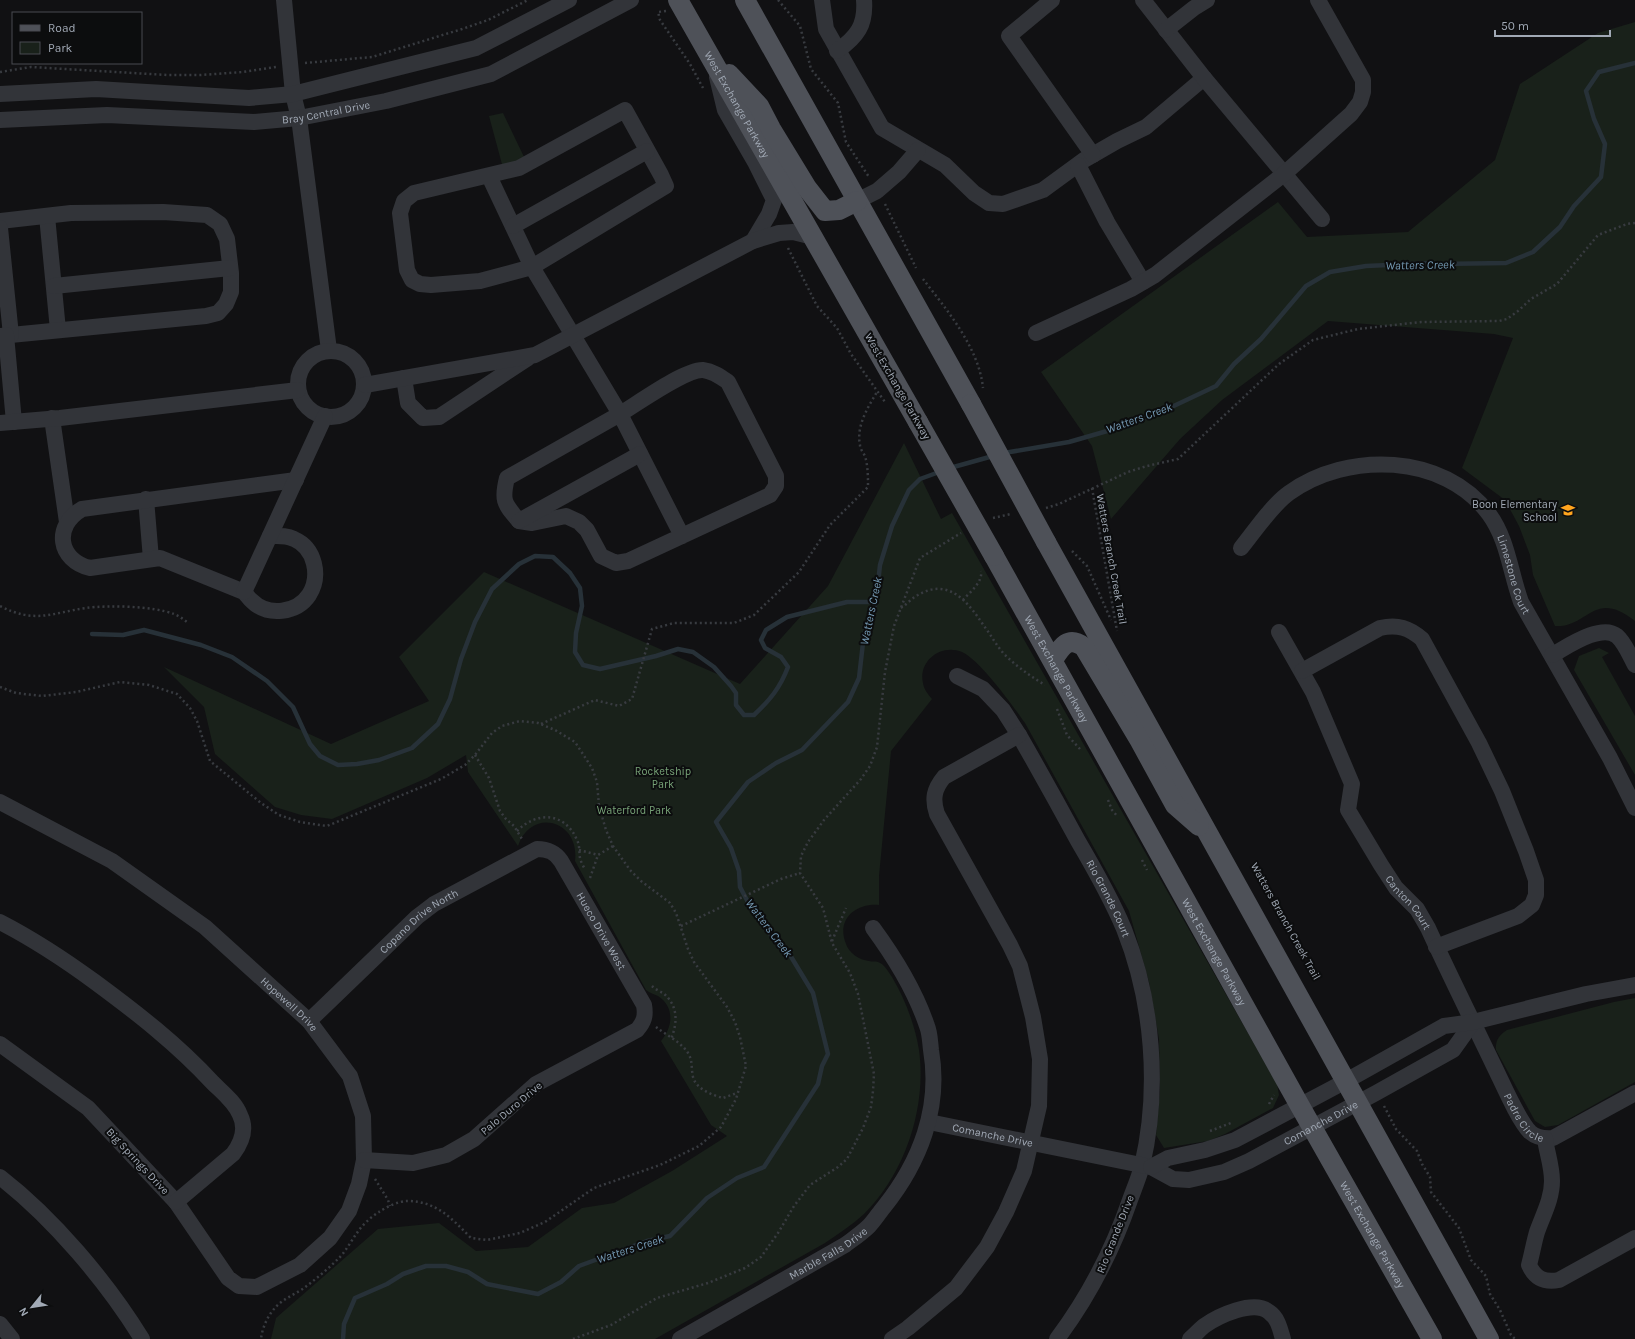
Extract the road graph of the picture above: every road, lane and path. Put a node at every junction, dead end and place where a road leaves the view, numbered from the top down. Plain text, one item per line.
1 (284, 0) edge
2 (528, 0) edge
3 (569, 0) edge
4 (631, 0) edge
5 (678, 0) edge
6 (745, 0) edge
7 (822, 0) edge
8 (864, 0) edge
9 (1052, 0) edge
10 (1143, 0) edge
11 (1207, 0) edge
12 (1318, 0) edge
13 (1166, 30) junction
14 (837, 51) junction
15 (712, 59) junction
16 (290, 65) junction
17 (0, 72) edge
18 (1204, 78) junction
19 (0, 94) edge
20 (293, 94) junction
21 (299, 118) junction
22 (0, 120) edge
23 (918, 150) junction
24 (647, 151) junction
25 (1093, 155) junction
26 (1078, 165) junction
27 (1284, 174) junction
28 (489, 176) junction
29 (857, 201) junction
30 (47, 216) junction
31 (1322, 218) dead end
32 (0, 221) edge
33 (1635, 223) edge
34 (513, 226) junction
35 (0, 228) edge
36 (813, 237) junction
37 (752, 241) junction
38 (532, 267) junction
39 (230, 268) junction
40 (1143, 282) junction
41 (54, 286) junction
42 (58, 330) junction
43 (1036, 333) dead end
44 (574, 334) junction
45 (6, 335) edge
46 (329, 350) junction
47 (533, 355) junction
48 (404, 378) junction
49 (365, 385) junction
50 (298, 390) junction
51 (877, 392) dead end
52 (620, 414) junction
53 (325, 416) junction
54 (52, 418) junction
55 (7, 422) edge
56 (640, 454) junction
57 (296, 480) junction
58 (1092, 488) junction
59 (146, 499) junction
60 (1040, 509) dead end
61 (1018, 513) dead end
62 (990, 518) dead end
63 (519, 521) junction
64 (67, 522) junction
65 (962, 532) dead end
66 (270, 536) junction
67 (682, 536) junction
68 (1068, 546) dead end
69 (1241, 548) dead end
70 (151, 559) junction
71 (988, 563) junction
72 (244, 592) junction
73 (963, 600) junction
74 (0, 606) edge
75 (900, 609) junction
76 (187, 622) dead end
77 (1116, 630) junction
78 (1279, 632) dead end
79 (1120, 637) dead end
80 (1552, 655) junction
81 (1053, 660) junction
82 (1635, 665) edge
83 (1302, 671) junction
84 (957, 676) dead end
85 (0, 687) edge
86 (1049, 690) dead end
87 (1055, 702) dead end
88 (541, 724) junction
89 (1019, 735) junction
90 (1083, 753) dead end
91 (475, 755) junction
92 (1107, 798) dead end
93 (0, 802) edge
94 (1635, 808) edge
95 (1120, 820) dead end
96 (1209, 835) junction
97 (613, 846) junction
98 (546, 849) joint
99 (580, 850) dead end
100 (530, 852) junction
101 (598, 855) junction
102 (1141, 859) dead end
103 (1148, 870) dead end
104 (800, 873) junction
105 (590, 878) dead end
106 (846, 908) dead end
107 (0, 922) edge
108 (681, 926) junction
109 (873, 928) dead end
110 (832, 941) junction
111 (1436, 947) junction
112 (1635, 985) edge
113 (645, 1019) junction
114 (309, 1021) junction
115 (1473, 1022) junction
116 (0, 1044) edge
117 (1346, 1081) junction
118 (738, 1093) junction
119 (1376, 1093) junction
120 (1274, 1094) dead end
121 (1635, 1094) edge
122 (1359, 1103) junction
123 (1265, 1106) dead end
124 (1300, 1106) junction
125 (929, 1122) junction
126 (1234, 1122) dead end
127 (1312, 1127) junction
128 (1204, 1134) dead end
129 (1545, 1139) junction
130 (1030, 1143) junction
131 (364, 1160) junction
132 (1146, 1167) junction
133 (0, 1178) edge
134 (176, 1202) junction
135 (390, 1206) junction
136 (1635, 1238) edge
137 (258, 1287) joint
138 (0, 1324) edge
139 (12, 1339) edge
140 (142, 1339) edge
141 (261, 1339) edge
142 (573, 1339) edge
143 (680, 1339) edge
144 (892, 1339) edge
145 (1057, 1339) edge
146 (1190, 1339) edge
147 (1283, 1339) edge
148 (1432, 1339) edge
149 (1489, 1339) edge
150 (1515, 1339) edge

1 - 16 street
2 - 16 path
3 - 20 street, Bray Central Drive
4 - 21 street, Bray Central Drive
5 - 15 main road, West Exchange Parkway
6 - 29 main road
7 - 14 street
8 - 14 street
9 - 25 street
10 - 13 street
11 - 13 street
12 - 27 street
13 - 18 street
14 - 23 street
15 - 29 main road
15 - 36 main road, West Exchange Parkway
15 - 37 street
16 - 17 path
16 - 20 street
18 - 25 street
18 - 27 street
19 - 20 street, Bray Central Drive
20 - 21 street
21 - 22 street, Bray Central Drive
21 - 46 street
23 - 26 street
23 - 29 street
24 - 28 street
24 - 34 street
24 - 38 street
25 - 26 street
26 - 40 street
27 - 31 street
27 - 40 street
28 - 34 street
28 - 38 street
29 - 96 main road, bridge
30 - 32 street
30 - 39 street
30 - 41 street
33 - 58 path, Watters Branch Creek Trail
34 - 38 street
35 - 45 street
36 - 37 street
36 - 71 main road, West Exchange Parkway, bridge
37 - 44 street
38 - 44 street
39 - 41 street
39 - 42 street
40 - 43 street
41 - 42 street
42 - 45 street
44 - 47 street
44 - 52 street
45 - 55 street
46 - 49 street
46 - 50 street
47 - 48 street
47 - 48 street
48 - 49 street
49 - 53 street
50 - 53 street
50 - 54 street
51 - 88 path
52 - 56 street
52 - 63 street
52 - 67 street
53 - 57 street
54 - 55 street
54 - 64 street
56 - 63 street
56 - 67 street
57 - 59 street
57 - 66 street
58 - 60 path, Watters Branch Creek Trail
58 - 77 path, Watters Branch Creek Trail
59 - 64 street
59 - 70 street
61 - 62 path
63 - 67 street
64 - 70 street
65 - 75 path
66 - 72 street
66 - 72 street
68 - 77 path
69 - 80 street, Limestone Court
70 - 72 street
71 - 73 path
71 - 81 main road, West Exchange Parkway
73 - 75 path
73 - 86 path
74 - 76 path
75 - 104 path
77 - 79 path, Watters Branch Creek Trail
78 - 83 street
80 - 82 street
80 - 94 street, Limestone Court
81 - 96 main road
81 - 124 main road, West Exchange Parkway
83 - 111 street, Canton Court
83 - 111 street
84 - 89 street, Rio Grande Court
85 - 91 path
87 - 90 path
88 - 91 path
88 - 97 path
89 - 130 street
89 - 132 street, Rio Grande Court
91 - 100 path
92 - 95 path
93 - 114 street, Hopewell Drive
96 - 117 main road
97 - 101 path
97 - 108 path
98 - 100 street, Copano Drive North
98 - 113 street, Hueco Drive West
99 - 101 path
100 - 114 street, Copano Drive North
101 - 105 path
102 - 103 path
104 - 108 path
104 - 110 path
106 - 110 path
107 - 134 street
108 - 118 path
109 - 125 street, Marble Falls Drive
110 - 142 path
111 - 115 street, Canton Court
112 - 115 street
113 - 118 path
113 - 131 street, Palo Duro Drive
114 - 131 street, Hopewell Drive
115 - 117 street
115 - 119 street, Comanche Drive
115 - 129 street, Padre Circle
116 - 134 street, Big Springs Drive
117 - 122 main road
117 - 124 street
118 - 135 path
119 - 122 street, Comanche Drive
119 - 150 path
120 - 123 path
121 - 129 street, Padre Circle
122 - 127 street, Comanche Drive
122 - 149 main road
124 - 127 main road, West Exchange Parkway
124 - 132 street
125 - 130 street, Comanche Drive
125 - 143 street, Marble Falls Drive
126 - 128 path
127 - 132 street, Comanche Drive
127 - 148 main road, West Exchange Parkway
129 - 136 street
130 - 132 street, Comanche Drive
130 - 144 street
131 - 135 path
131 - 137 street, Hopewell Drive
132 - 145 street, Rio Grande Drive
133 - 140 street
134 - 137 street, Big Springs Drive
135 - 141 path
138 - 139 street
146 - 147 street

